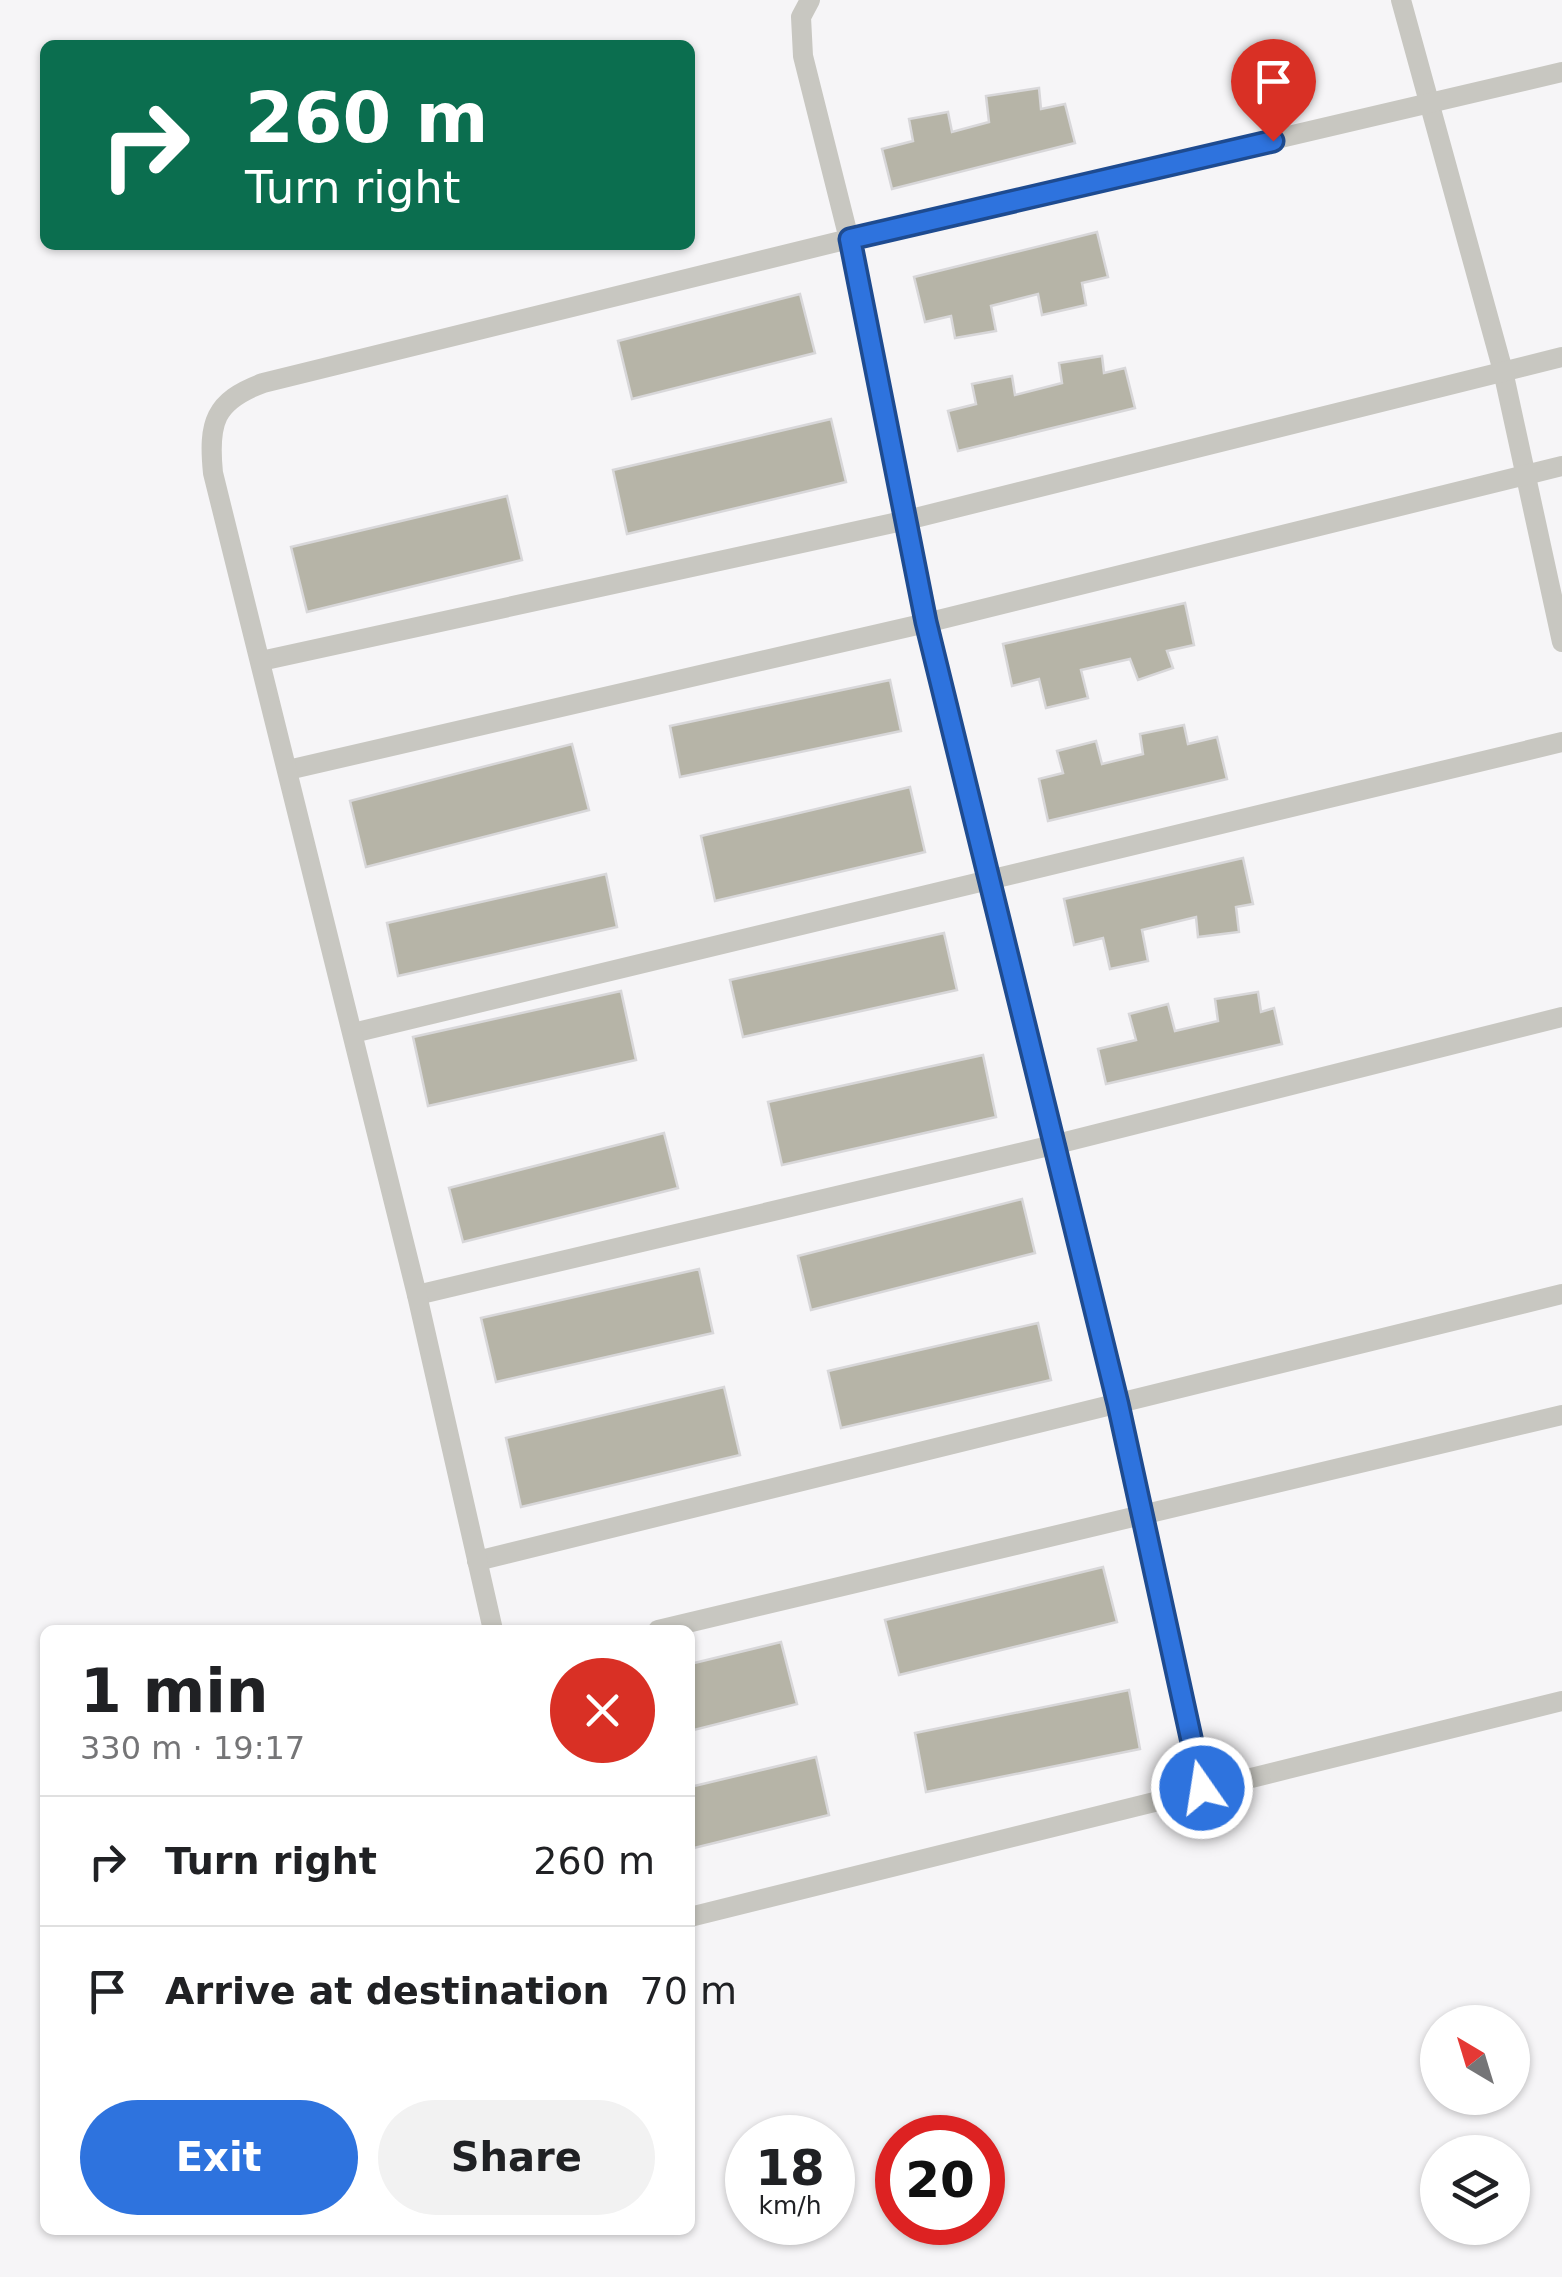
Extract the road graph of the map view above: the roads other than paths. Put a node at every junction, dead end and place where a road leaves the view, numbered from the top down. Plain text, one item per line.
1 (810, 0) edge
2 (1401, 0) edge
3 (1562, 72) edge
4 (1427, 105) junction
5 (850, 239) junction
6 (1562, 357) edge
7 (1503, 371) junction
8 (1562, 466) edge
9 (1526, 475) junction
10 (907, 520) junction
11 (926, 622) junction
12 (1562, 642) edge
13 (261, 661) junction
14 (1562, 742) edge
15 (288, 770) junction
16 (991, 881) junction
17 (1562, 1017) edge
18 (352, 1032) junction
19 (1053, 1145) junction
20 (1562, 1294) edge
21 (417, 1295) junction
22 (1118, 1404) junction
23 (1562, 1415) edge
24 (1140, 1515) junction
25 (476, 1561) junction
26 (493, 1625) edge
27 (679, 1625) edge
28 (1562, 1700) edge
29 (1202, 1788) junction
30 (695, 1916) edge

1 - 5 lane
2 - 4 lane
3 - 4 lane
4 - 5 lane
4 - 7 lane
5 - 10 lane
5 - 13 lane
6 - 7 lane
7 - 9 lane
7 - 10 lane
8 - 9 lane
9 - 11 lane
9 - 12 lane
10 - 11 lane
10 - 13 lane
11 - 15 lane
11 - 16 lane
13 - 15 lane
14 - 16 lane
15 - 18 lane
16 - 18 lane
16 - 19 lane
17 - 19 lane
18 - 21 lane
19 - 21 lane
19 - 22 lane
20 - 22 lane
21 - 25 lane
22 - 24 lane
22 - 25 lane
23 - 24 lane
24 - 27 lane
24 - 29 lane
25 - 26 lane
28 - 29 lane
29 - 30 lane

